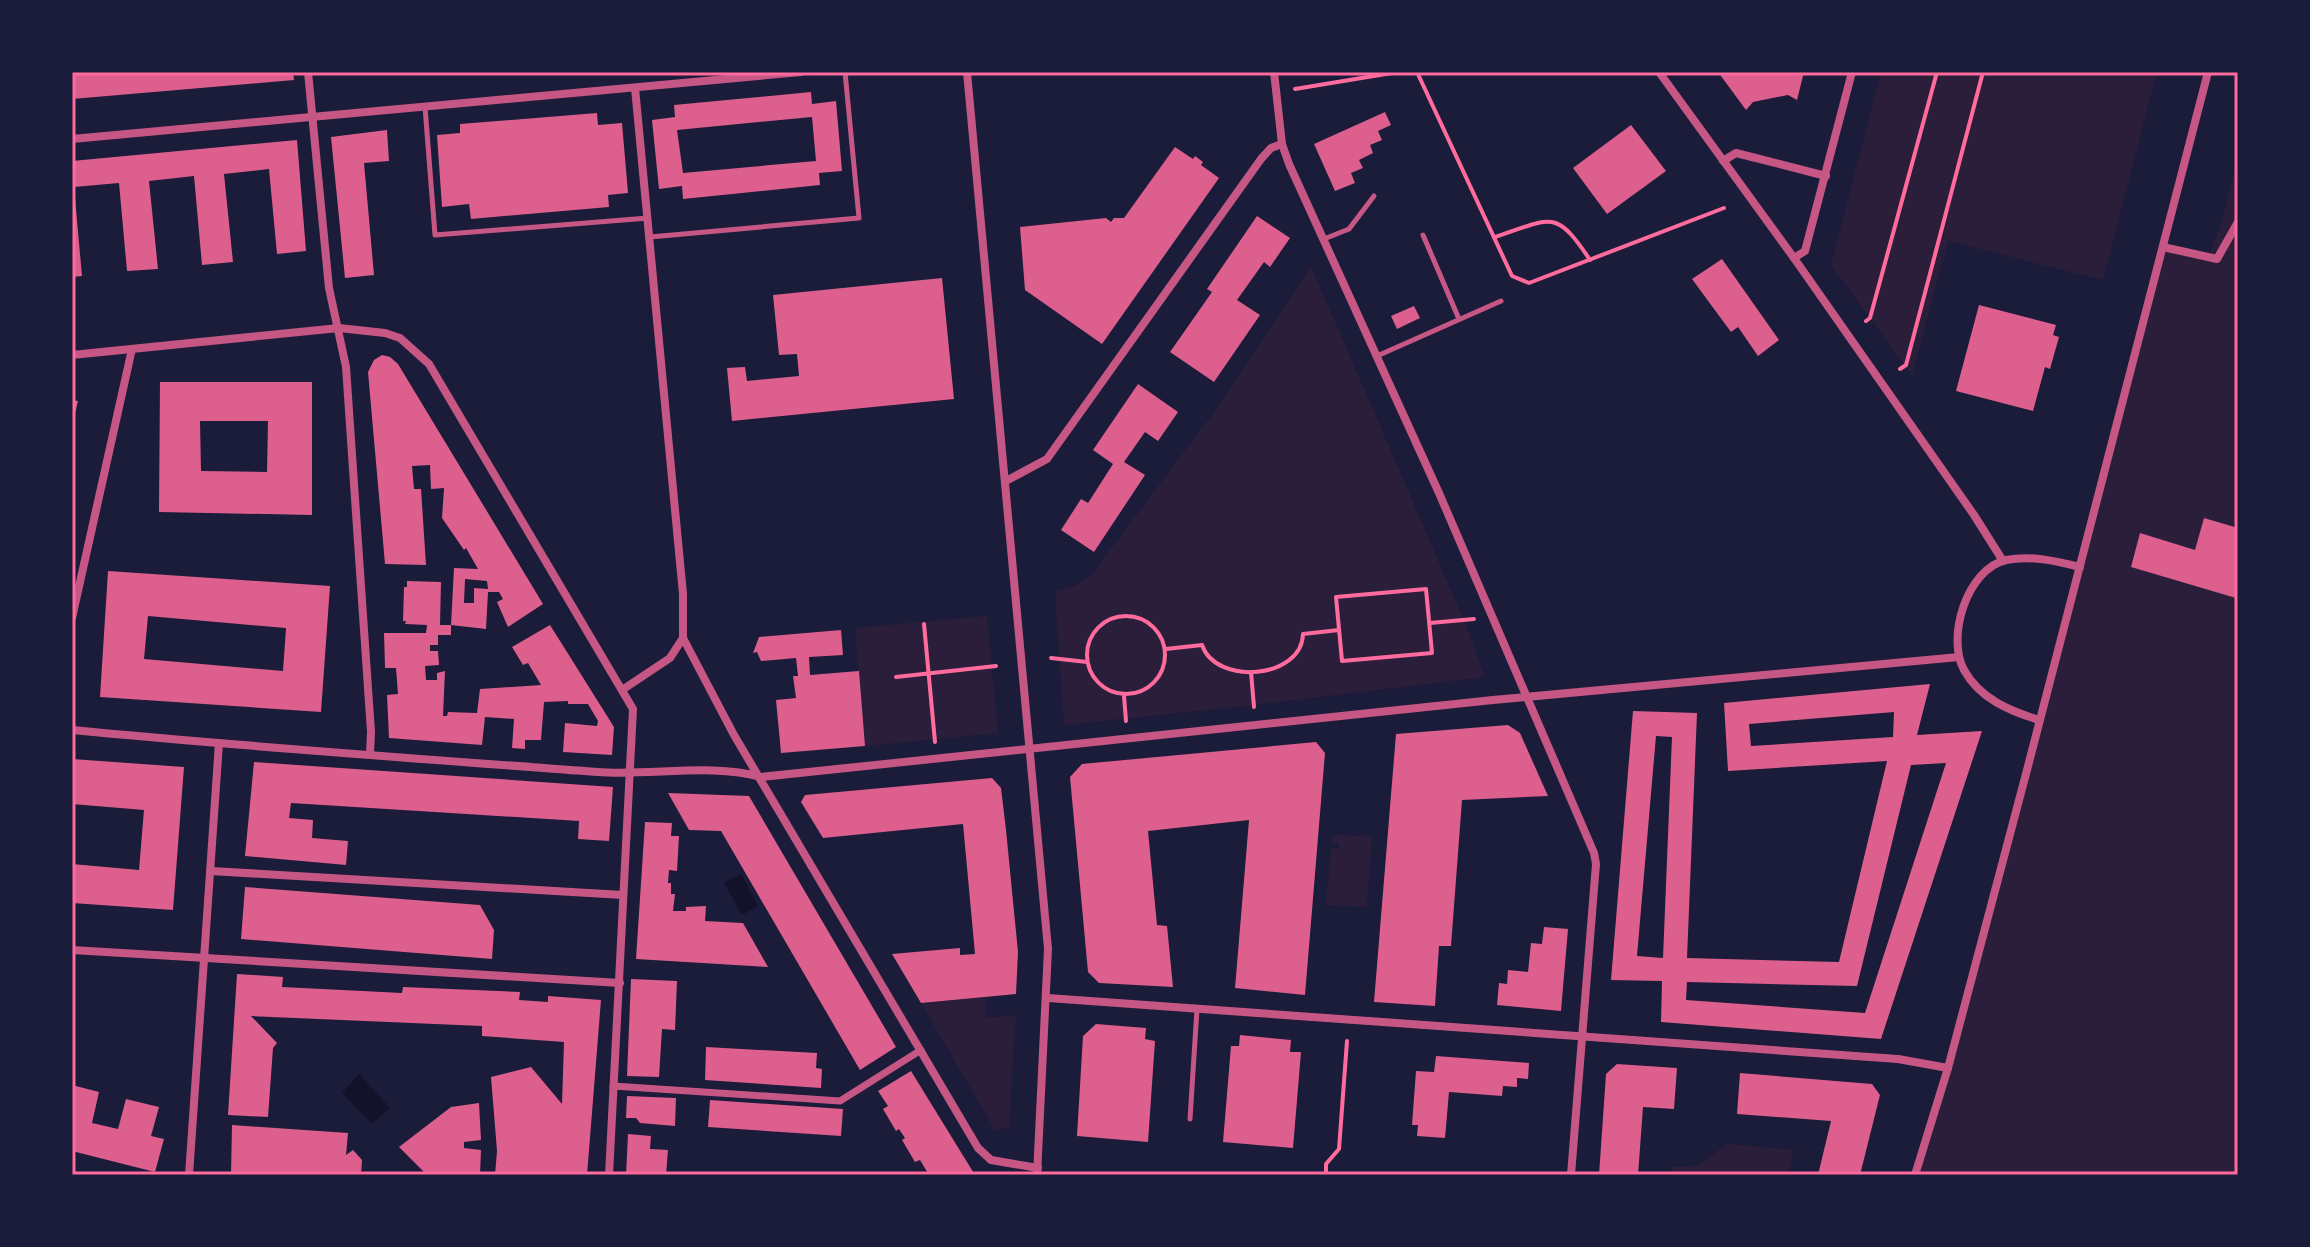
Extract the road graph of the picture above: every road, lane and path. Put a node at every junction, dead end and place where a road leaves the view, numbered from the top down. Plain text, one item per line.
1 (308, 72) edge
2 (801, 72) edge
3 (845, 72) edge
4 (967, 72) edge
5 (1274, 72) edge
6 (1398, 72) edge
7 (1417, 72) edge
8 (1659, 72) edge
9 (1852, 72) edge
10 (1937, 72) edge
11 (1983, 72) edge
12 (2208, 72) edge
13 (635, 88) junction
14 (1295, 89) dead end
15 (425, 107) junction
16 (312, 117) junction
17 (72, 139) edge
18 (1282, 144) junction
19 (1723, 161) junction
20 (1826, 176) junction
21 (1374, 196) dead end
22 (1724, 208) dead end
23 (648, 218) junction
24 (2237, 226) edge
25 (1423, 235) dead end
26 (649, 237) junction
27 (1495, 237) junction
28 (1324, 239) junction
29 (2163, 247) junction
30 (1794, 258) junction
31 (1590, 260) junction
32 (1501, 301) dead end
33 (1459, 319) junction
34 (1866, 321) dead end
35 (339, 328) junction
36 (132, 349) junction
37 (72, 355) edge
38 (1376, 356) junction
39 (1900, 369) dead end
40 (1006, 481) junction
41 (2003, 561) junction
42 (2080, 567) junction
43 (72, 618) edge
44 (1474, 619) dead end
45 (1430, 623) junction
46 (924, 624) dead end
47 (1339, 630) junction
48 (683, 638) junction
49 (1166, 649) junction
50 (1959, 657) junction
51 (1051, 658) dead end
52 (1087, 662) junction
53 (996, 666) dead end
54 (1251, 672) junction
55 (928, 673) junction
56 (896, 677) dead end
57 (622, 690) junction
58 (1124, 696) junction
59 (1525, 697) junction
60 (1254, 707) dead end
61 (2039, 720) junction
62 (1126, 721) dead end
63 (72, 730) edge
64 (935, 742) dead end
65 (219, 743) junction
66 (1029, 749) junction
67 (370, 754) junction
68 (631, 774) junction
69 (761, 777) junction
70 (211, 871) junction
71 (623, 895) junction
72 (72, 950) edge
73 (204, 959) junction
74 (620, 983) junction
75 (1048, 998) junction
76 (1197, 1009) junction
77 (1582, 1036) junction
78 (1347, 1041) dead end
79 (921, 1050) junction
80 (1948, 1068) junction
81 (613, 1086) junction
82 (1190, 1119) dead end
83 (1038, 1171) edge
84 (189, 1175) edge
85 (609, 1175) edge
86 (1326, 1175) edge
87 (1571, 1175) edge
88 (1915, 1175) edge

1 - 16 street
2 - 13 street
3 - 26 lane
4 - 40 street
5 - 18 street
6 - 14 path
7 - 27 path
8 - 19 street
9 - 20 street
10 - 34 path
11 - 39 path
12 - 29 street
13 - 15 street
13 - 23 street
15 - 16 street
15 - 23 lane
16 - 17 street
16 - 35 street
18 - 28 street
18 - 40 street
19 - 20 street
19 - 30 street
20 - 30 street
21 - 28 lane
22 - 31 path
23 - 26 street
24 - 29 street
25 - 33 lane
26 - 48 street
27 - 31 path
27 - 31 path
28 - 38 street
29 - 42 street
30 - 41 street
32 - 33 lane
33 - 38 lane
35 - 36 street
35 - 57 street
35 - 67 street
36 - 37 street
36 - 43 street
38 - 59 street
40 - 66 street
41 - 42 street
41 - 50 street
42 - 61 street
44 - 45 path
45 - 47 path
45 - 47 path
46 - 55 path
47 - 54 path
48 - 57 street
48 - 69 street
49 - 52 path
49 - 54 path
49 - 58 path
50 - 59 street
50 - 61 street
51 - 52 path
52 - 58 path
53 - 55 path
54 - 60 path
55 - 56 path
55 - 64 path
57 - 68 street
58 - 62 path
59 - 66 street
59 - 77 street
61 - 80 street
63 - 65 street
65 - 67 street
65 - 70 street
66 - 69 street
66 - 75 street
67 - 68 street
68 - 69 street
68 - 71 street
69 - 79 street
70 - 71 street
70 - 73 street
71 - 74 street
72 - 73 street
73 - 74 street
73 - 84 street
74 - 81 street
75 - 76 street
75 - 83 street
76 - 77 street
76 - 82 lane
77 - 80 street
77 - 87 street
78 - 86 path
79 - 81 street
79 - 83 street
80 - 88 street
81 - 85 street

